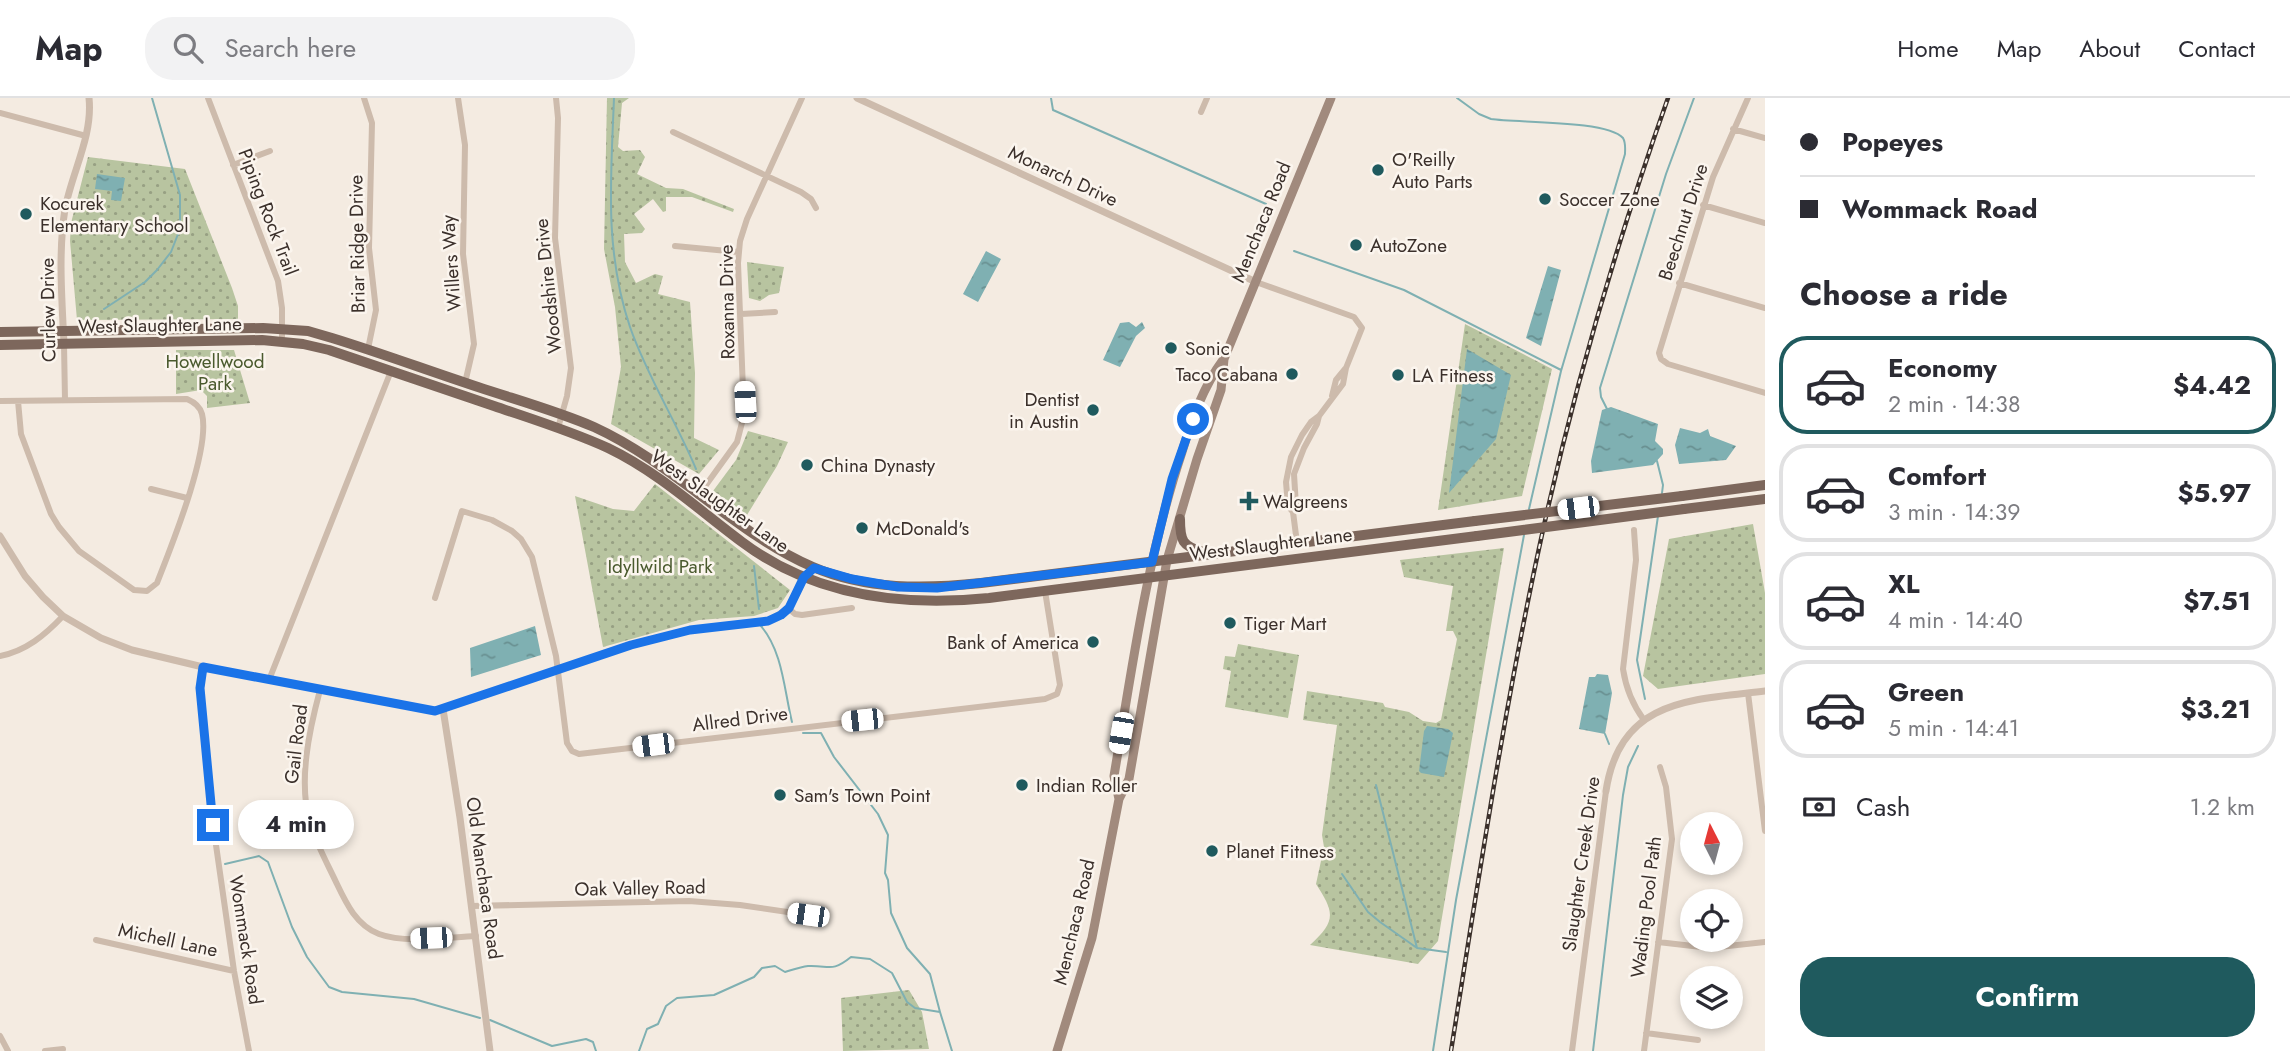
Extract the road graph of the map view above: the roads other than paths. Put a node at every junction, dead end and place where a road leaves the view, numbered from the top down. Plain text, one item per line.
1 (89, 98) edge
2 (208, 98) edge
3 (364, 98) edge
4 (458, 98) edge
5 (556, 98) edge
6 (802, 98) edge
7 (857, 98) edge
8 (1207, 98) edge
9 (1331, 98) edge
10 (1748, 98) edge
11 (1201, 112) dead end
12 (0, 113) edge
13 (1733, 129) junction
14 (673, 132) dead end
15 (86, 136) junction
16 (1765, 138) edge
17 (270, 151) dead end
18 (233, 165) junction
19 (767, 175) junction
20 (1703, 205) junction
21 (816, 208) dead end
22 (1765, 223) edge
23 (675, 246) dead end
24 (738, 252) junction
25 (1256, 282) junction
26 (1679, 282) junction
27 (1765, 308) edge
28 (775, 312) dead end
29 (741, 314) junction
30 (282, 328) junction
31 (63, 331) junction
32 (0, 332) edge
33 (282, 341) junction
34 (64, 344) junction
35 (0, 345) edge
36 (368, 349) junction
37 (1224, 359) junction
38 (391, 371) junction
39 (465, 383) junction
40 (1765, 393) edge
41 (65, 400) junction
42 (0, 401) edge
43 (18, 401) junction
44 (562, 415) junction
45 (558, 428) junction
46 (1765, 485) edge
47 (151, 489) dead end
48 (700, 493) junction
49 (187, 498) junction
50 (1765, 499) edge
51 (693, 503) junction
52 (1180, 519) junction
53 (1634, 530) dead end
54 (0, 536) edge
55 (1297, 543) junction
56 (1211, 554) junction
57 (1167, 560) junction
58 (1152, 562) junction
59 (814, 568) junction
60 (1164, 576) junction
61 (804, 577) junction
62 (1148, 578) junction
63 (981, 583) junction
64 (1045, 591) junction
65 (435, 598) dead end
66 (961, 601) junction
67 (789, 608) junction
68 (852, 608) dead end
69 (63, 616) junction
70 (0, 656) edge
71 (203, 667) junction
72 (557, 669) junction
73 (270, 680) junction
74 (320, 690) junction
75 (1765, 691) edge
76 (1748, 693) junction
77 (443, 709) junction
78 (1644, 720) junction
79 (1660, 767) dead end
80 (1606, 791) joint
81 (1119, 799) junction
82 (1765, 831) edge
83 (472, 906) junction
84 (808, 915) dead end
85 (476, 936) junction
86 (96, 940) dead end
87 (1658, 942) junction
88 (1765, 942) edge
89 (234, 971) junction
90 (1646, 1033) junction
91 (0, 1037) edge
92 (1698, 1040) dead end
93 (63, 1049) dead end
94 (8, 1051) edge
95 (45, 1051) edge
96 (249, 1051) edge
97 (490, 1051) edge
98 (1057, 1051) edge
99 (1572, 1051) edge
100 (1644, 1051) edge

1 - 15 street, Curlew Drive
2 - 18 street, Piping Rock Trail
3 - 36 street, Briar Ridge Drive
4 - 39 street, Willers Way
5 - 44 street, Woodshire Drive
6 - 19 street, Roxanna Drive
7 - 25 street, Monarch Drive
8 - 11 street
9 - 25 main road, Menchaca Road
10 - 13 street, Beechnut Drive
12 - 15 street
13 - 16 street
13 - 20 street, Beechnut Drive
14 - 19 street
15 - 31 street, Curlew Drive
17 - 18 street
18 - 30 street, Piping Rock Trail
19 - 21 street
19 - 24 street, Roxanna Drive
20 - 22 street
20 - 26 street, Beechnut Drive
23 - 24 street
24 - 29 street, Roxanna Drive
25 - 37 main road, Menchaca Road
25 - 55 street
26 - 27 street
26 - 40 street, Beechnut Drive
28 - 29 street
29 - 48 street, Roxanna Drive
30 - 31 main road, West Slaughter Lane
30 - 33 street, Piping Rock Trail
30 - 36 main road, West Slaughter Lane
31 - 32 main road, West Slaughter Lane
31 - 34 street, Curlew Drive
33 - 34 main road, West Slaughter Lane
33 - 38 main road, West Slaughter Lane
34 - 35 main road, West Slaughter Lane
34 - 41 street, Curlew Drive
36 - 39 main road, West Slaughter Lane
37 - 52 main road, Menchaca Road
37 - 58 main road, Menchaca Road
38 - 45 main road, West Slaughter Lane
38 - 73 street
39 - 44 main road, West Slaughter Lane
41 - 43 street
41 - 49 street
42 - 43 street
43 - 49 street
44 - 45 street, Woodshire Drive
44 - 48 main road, West Slaughter Lane
45 - 51 main road, West Slaughter Lane
46 - 55 main road, West Slaughter Lane, bridge
47 - 49 street
48 - 51 street, Roxanna Drive
48 - 59 main road, West Slaughter Lane
50 - 60 main road, West Slaughter Lane, bridge
51 - 61 main road, West Slaughter Lane
52 - 56 main road
52 - 57 main road, Menchaca Road
53 - 78 street
54 - 69 street
55 - 56 main road, West Slaughter Lane
56 - 57 main road, West Slaughter Lane
57 - 58 main road, West Slaughter Lane
57 - 60 main road, Menchaca Road
58 - 62 main road, Menchaca Road
58 - 63 main road, West Slaughter Lane
59 - 61 street
59 - 63 main road, West Slaughter Lane
60 - 62 main road, West Slaughter Lane
60 - 81 main road, Menchaca Road
61 - 66 main road, West Slaughter Lane
61 - 67 street
62 - 64 main road, West Slaughter Lane
62 - 81 main road, Menchaca Road
63 - 66 main road
64 - 66 main road, West Slaughter Lane
64 - 72 street, Allred Drive
65 - 72 street, Allred Drive
67 - 68 street
67 - 72 street
69 - 70 street
69 - 71 street
71 - 73 street
71 - 89 street, Wommack Road
72 - 77 street
73 - 74 street
74 - 77 street
74 - 85 street, Gail Road
75 - 76 street
76 - 78 street
76 - 82 street
77 - 83 street, Old Manchaca Road
78 - 80 street, Slaughter Creek Drive
79 - 87 street, Wading Pool Path
80 - 99 street, Slaughter Creek Drive
81 - 98 main road, Menchaca Road
83 - 84 street, Oak Valley Road
83 - 85 street, Old Manchaca Road
85 - 97 street, Old Manchaca Road
86 - 89 street, Michell Lane
87 - 88 street
87 - 90 street, Wading Pool Path
89 - 96 street, Wommack Road
90 - 92 street
90 - 100 street, Wading Pool Path
91 - 94 street
93 - 95 street

